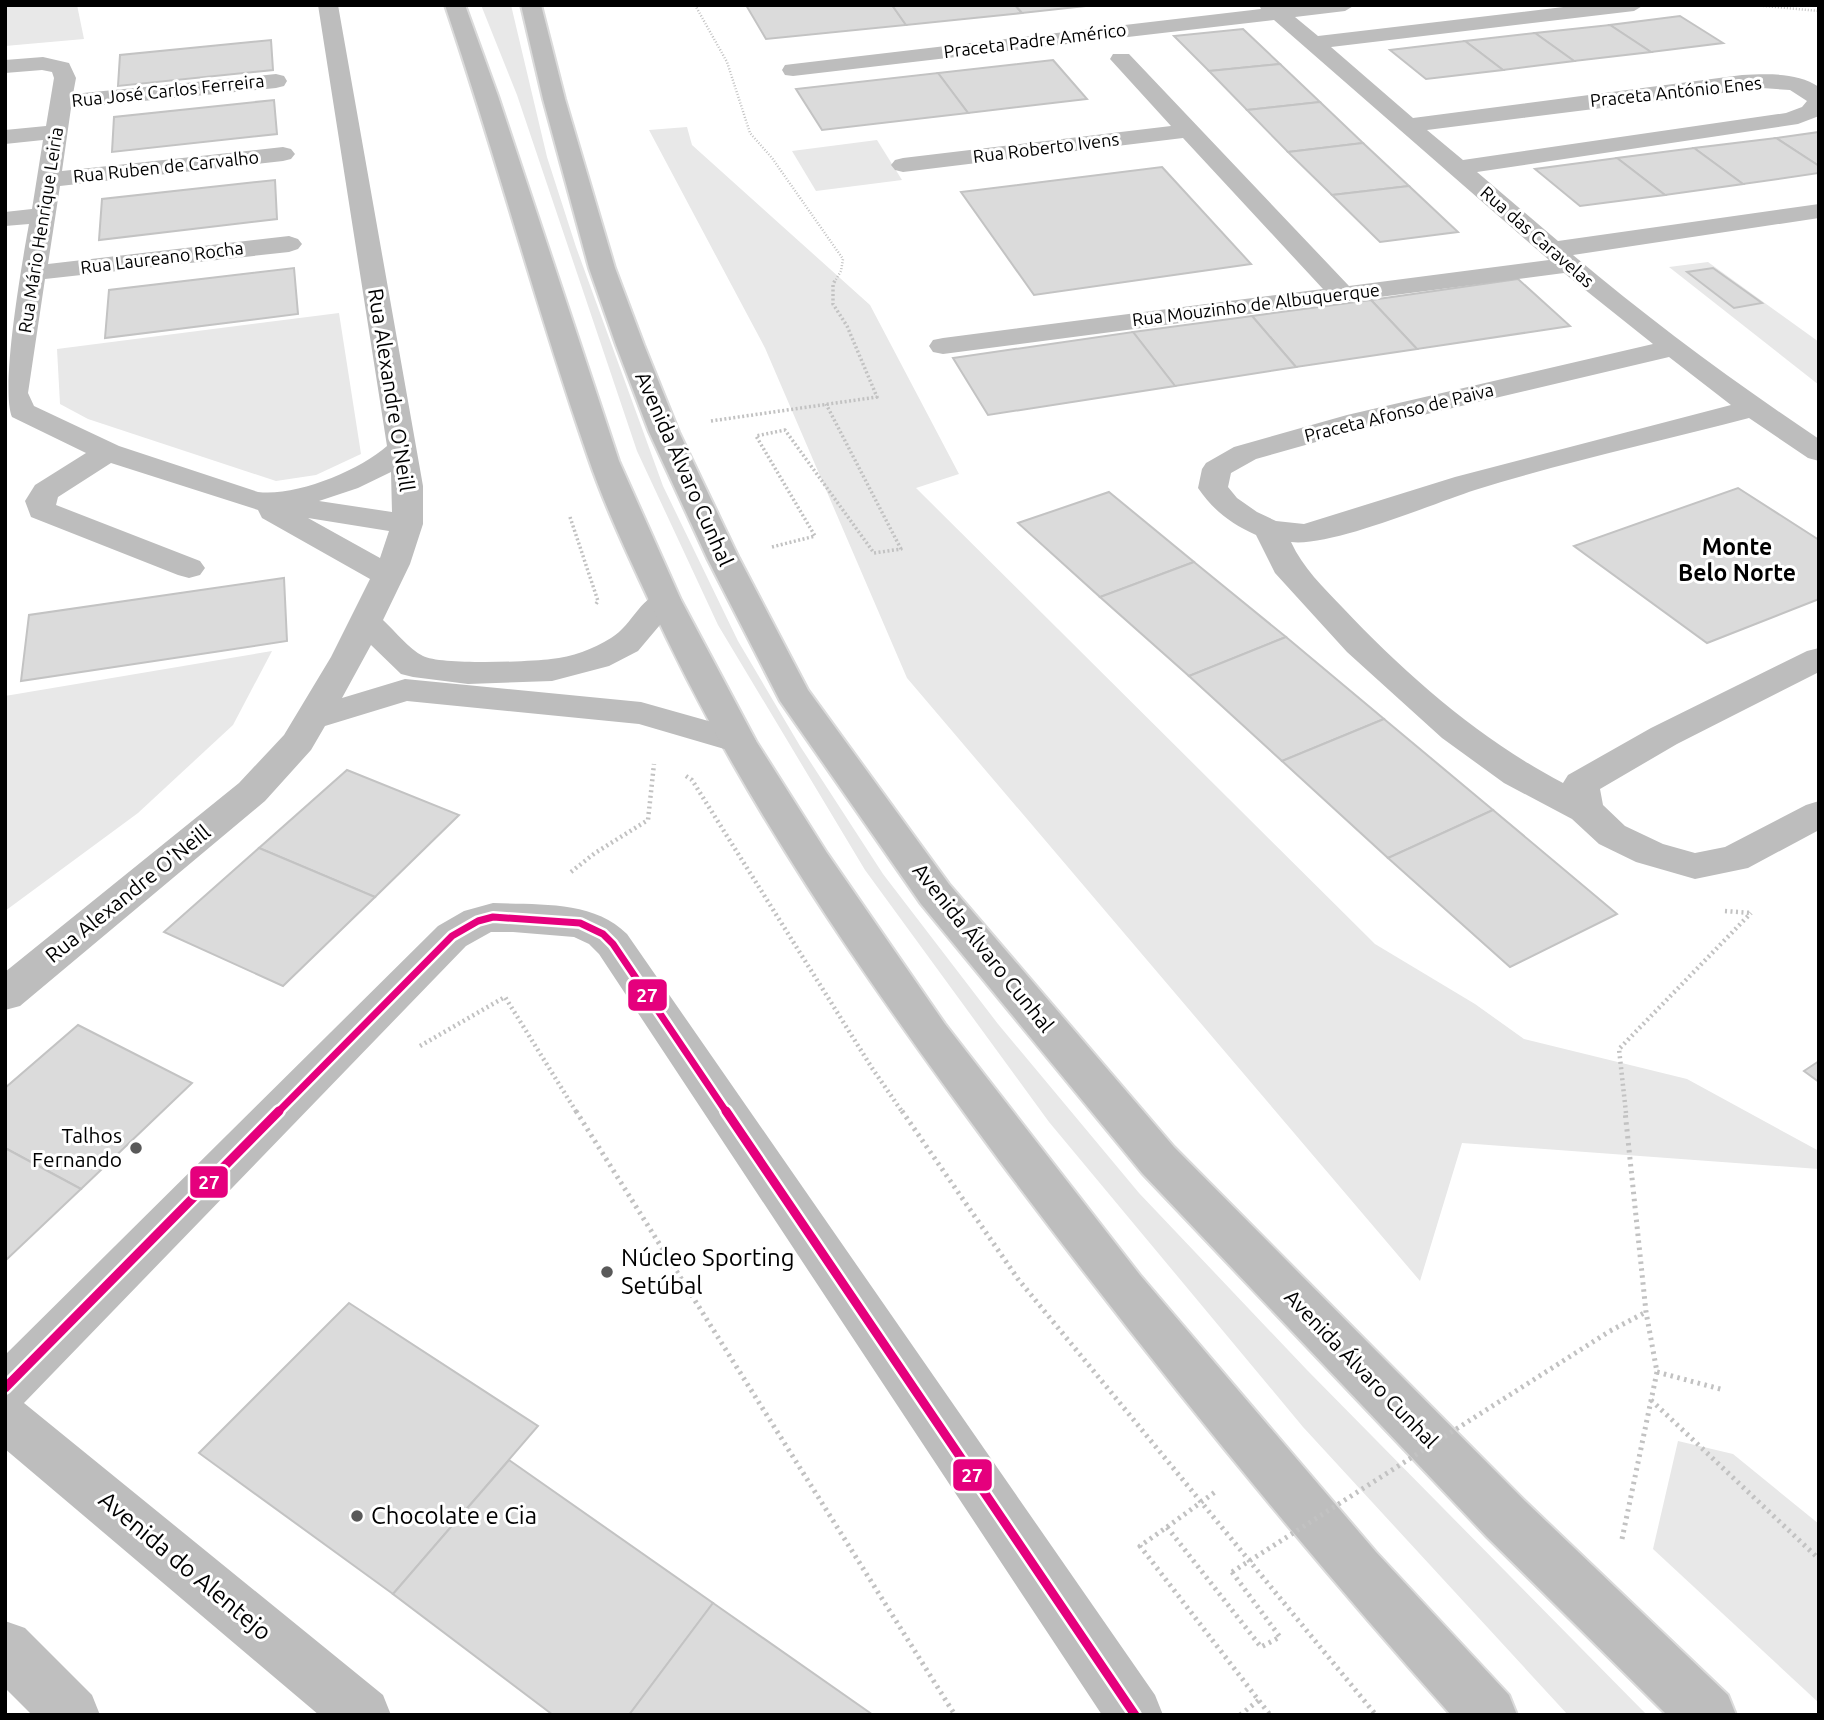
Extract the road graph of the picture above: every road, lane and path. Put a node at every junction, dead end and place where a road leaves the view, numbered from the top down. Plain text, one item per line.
1 (328, 5) edge
2 (455, 5) edge
3 (531, 5) edge
4 (695, 5) edge
5 (1345, 5) edge
6 (1634, 5) edge
7 (1754, 5) edge
8 (1273, 9) edge
9 (1819, 11) edge
10 (1314, 43) junction
11 (1121, 60) dead end
12 (5, 67) edge
13 (793, 70) dead end
14 (276, 81) dead end
15 (63, 90) junction
16 (1409, 125) junction
17 (1188, 131) junction
18 (56, 132) junction
19 (5, 137) edge
20 (284, 154) dead end
21 (904, 165) dead end
22 (1459, 168) junction
23 (49, 180) junction
24 (1819, 211) edge
25 (43, 215) junction
26 (5, 219) edge
27 (289, 244) dead end
28 (1560, 258) junction
29 (34, 273) junction
30 (1342, 294) junction
31 (943, 346) dead end
32 (1673, 348) junction
33 (825, 404) junction
34 (1753, 408) junction
35 (699, 423) dead end
36 (402, 448) junction
37 (108, 452) junction
38 (1819, 452) edge
39 (253, 500) junction
40 (407, 524) junction
41 (1269, 529) junction
42 (761, 550) dead end
43 (189, 568) dead end
44 (388, 576) junction
45 (665, 600) junction
46 (366, 622) junction
47 (1819, 658) edge
48 (314, 718) junction
49 (738, 741) junction
50 (654, 754) dead end
51 (683, 773) dead end
52 (1585, 810) junction
53 (1819, 814) edge
54 (1751, 914) dead end
55 (513, 918) junction
56 (5, 995) edge
57 (419, 1047) dead end
58 (1646, 1312) junction
59 (1657, 1372) junction
60 (5, 1388) edge
61 (1724, 1390) dead end
62 (1650, 1400) junction
63 (5, 1418) edge
64 (1224, 1487) dead end
65 (1200, 1502) junction
66 (1167, 1527) junction
67 (1622, 1539) dead end
68 (1819, 1559) edge
69 (5, 1647) edge
70 (1259, 1700) junction
71 (72, 1715) edge
72 (363, 1715) edge
73 (955, 1715) edge
74 (1135, 1715) edge
75 (1240, 1715) edge
76 (1270, 1715) edge
77 (1376, 1715) edge
78 (1489, 1715) edge
79 (1708, 1715) edge

1 - 36 street, Rua Alexandre O'Neill
2 - 45 street
3 - 79 street, Avenida Álvaro Cunhal
4 - 33 path
5 - 8 street, Praceta Padre Américo
6 - 10 street
7 - 9 path
8 - 10 street, Rua das Caravelas
8 - 13 street, Praceta Padre Américo
10 - 16 street, Rua das Caravelas
11 - 17 street
12 - 15 street
14 - 15 street, Rua José Carlos Ferreira
15 - 18 street, Rua Mário Henrique Leiria
16 - 22 street, Rua das Caravelas
16 - 22 street, Praceta António Enes
17 - 21 street, Rua Roberto Ivens
17 - 30 street
18 - 19 street
18 - 23 street, Rua Mário Henrique Leiria
20 - 23 street, Rua Ruben de Carvalho
22 - 28 street, Rua das Caravelas
23 - 25 street, Rua Mário Henrique Leiria
24 - 28 street, Rua Mouzinho de Albuquerque
25 - 26 street
25 - 29 street, Rua Mário Henrique Leiria
27 - 29 street, Rua Laureano Rocha
28 - 30 street, Rua Mouzinho de Albuquerque
28 - 32 street, Rua das Caravelas
29 - 37 street, Rua Mário Henrique Leiria
30 - 31 street, Rua Mouzinho de Albuquerque
32 - 34 street, Rua das Caravelas
32 - 41 street, Praceta Afonso de Paiva
33 - 35 path
33 - 42 path
34 - 38 street, Rua das Caravelas
34 - 41 street, Praceta Afonso de Paiva
36 - 39 street, Rua Mário Henrique Leiria
36 - 40 street, Rua Alexandre O'Neill
37 - 39 street, Rua Mário Henrique Leiria
37 - 43 street
39 - 40 street, Rua Mário Henrique Leiria
39 - 44 street, Rua Mário Henrique Leiria
40 - 44 street, Rua Alexandre O'Neill
41 - 52 street
44 - 46 street, Rua Alexandre O'Neill
45 - 46 street
45 - 49 street
46 - 48 street, Rua Alexandre O'Neill
47 - 52 street
48 - 49 street
48 - 56 street, Rua Alexandre O'Neill
49 - 78 street
50 - 55 path
51 - 65 path
52 - 53 street
54 - 58 path
55 - 60 street
55 - 74 street
57 - 73 path
58 - 59 path
58 - 66 path, bridge
59 - 61 path
59 - 62 path
62 - 67 path
62 - 68 path
63 - 72 street, Avenida do Alentejo
64 - 65 path
65 - 66 path
65 - 77 path
66 - 70 path
69 - 71 main road
70 - 75 path
70 - 76 path

